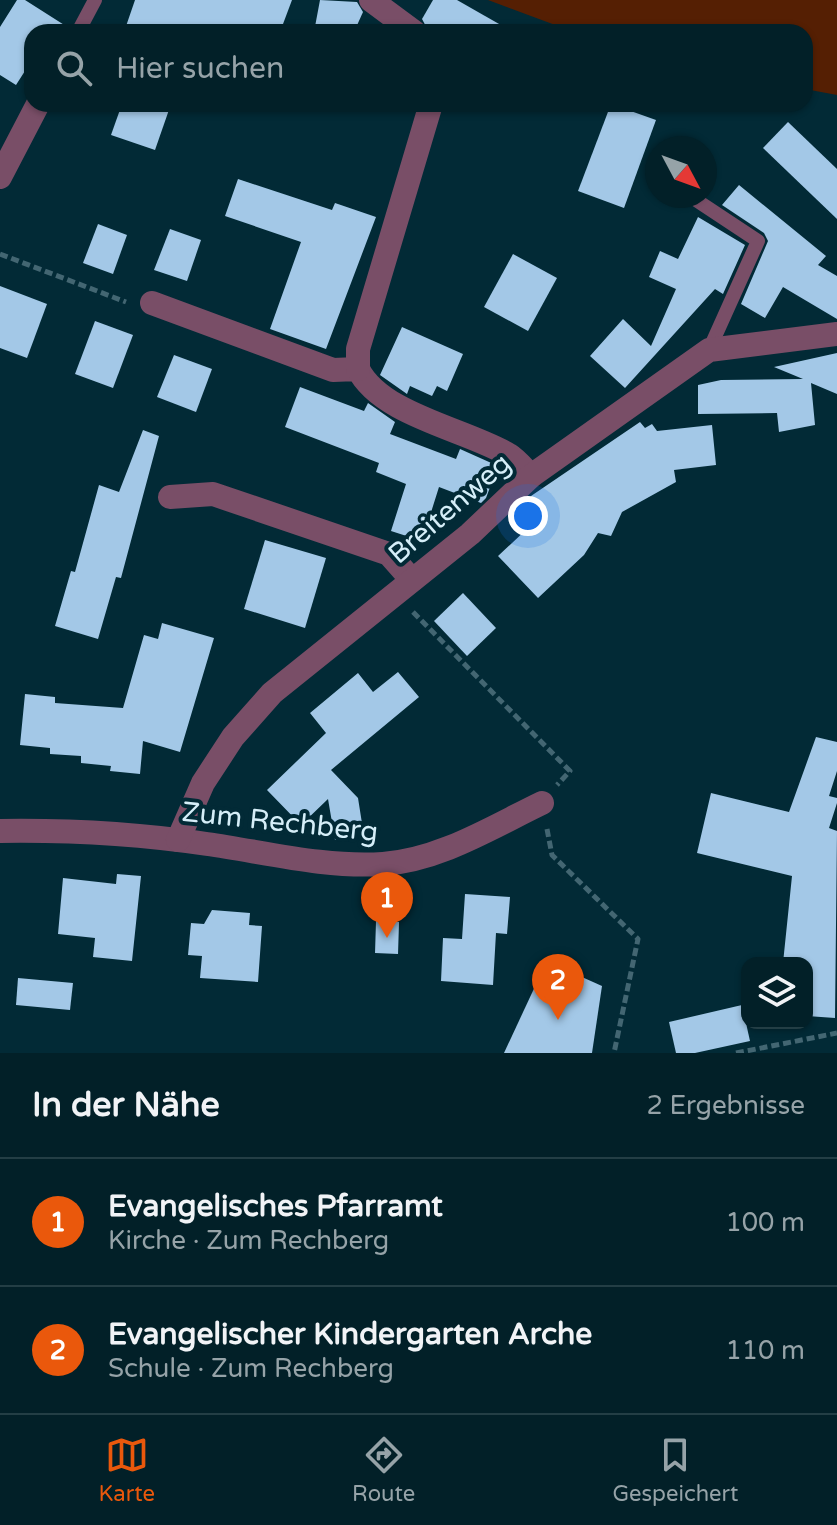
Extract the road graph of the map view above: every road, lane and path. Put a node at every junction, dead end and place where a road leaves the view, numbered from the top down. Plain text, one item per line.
1 (95, 0) edge
2 (371, 0) edge
3 (82, 24) edge
4 (403, 24) edge
5 (34, 112) edge
6 (429, 112) edge
7 (0, 177) edge
8 (708, 208) edge
9 (0, 254) edge
10 (152, 303) joint
11 (837, 334) edge
12 (709, 350) junction
13 (358, 369) junction
14 (531, 476) junction
15 (170, 497) dead end
16 (404, 587) junction
17 (542, 803) junction
18 (0, 831) edge
19 (178, 840) junction
20 (837, 1033) edge
21 (614, 1053) edge
22 (736, 1053) edge

1 - 3 lane
2 - 4 street
5 - 7 street
6 - 13 street
8 - 12 lane
9 - 10 path
10 - 13 street
11 - 12 street, Breitenweg
12 - 14 street, Breitenweg
13 - 14 street
14 - 16 street, Breitenweg
15 - 16 street
16 - 17 path
16 - 19 street, Breitenweg
17 - 19 street, Zum Rechberg
17 - 21 path
18 - 19 street, Zum Rechberg
20 - 22 path

